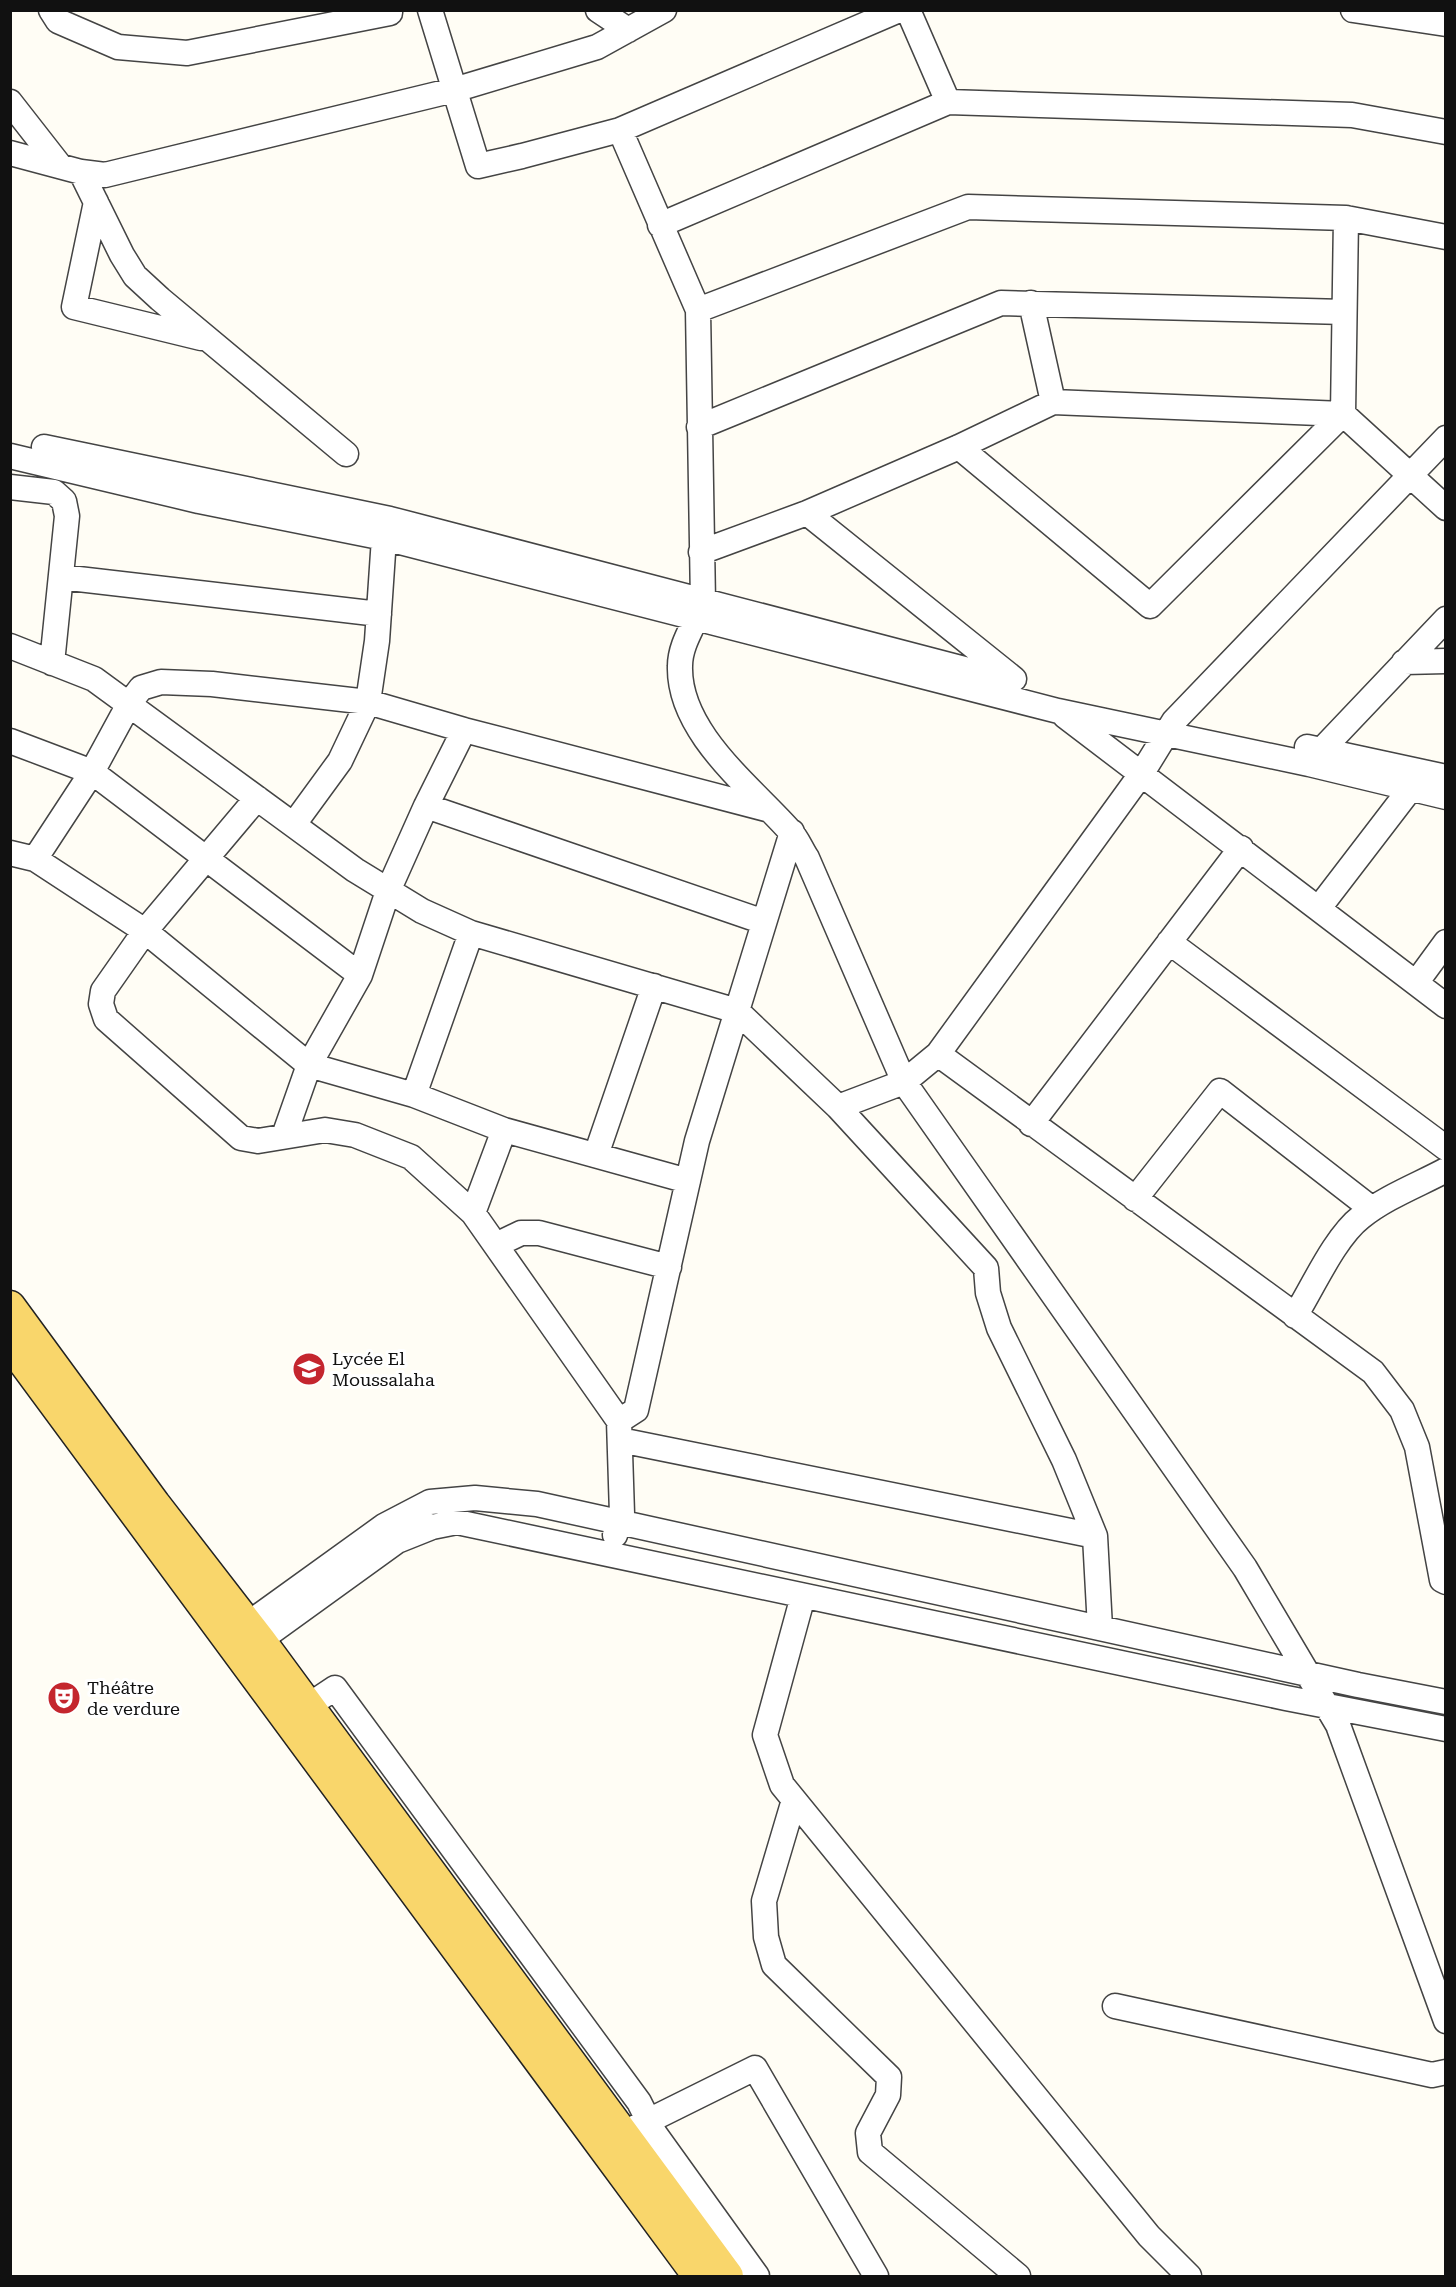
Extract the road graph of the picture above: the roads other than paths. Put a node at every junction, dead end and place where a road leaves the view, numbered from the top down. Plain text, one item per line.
1 (51, 10) edge
2 (390, 10) edge
3 (430, 10) edge
4 (598, 10) edge
5 (664, 10) edge
6 (899, 10) edge
7 (908, 10) edge
8 (1353, 10) edge
9 (1446, 24) edge
10 (628, 30) junction
11 (454, 90) junction
12 (10, 102) edge
13 (948, 102) junction
14 (620, 130) junction
15 (1446, 132) edge
16 (10, 153) edge
17 (71, 169) junction
18 (96, 202) junction
19 (1346, 218) junction
20 (660, 225) junction
21 (1446, 237) edge
22 (1031, 303) junction
23 (698, 310) junction
24 (1344, 312) junction
25 (208, 339) junction
26 (1053, 402) junction
27 (1343, 414) junction
28 (699, 427) junction
29 (1446, 438) edge
30 (10, 440) edge
31 (959, 447) junction
32 (346, 454) dead end
33 (10, 456) edge
34 (1410, 476) junction
35 (10, 487) edge
36 (1446, 508) edge
37 (807, 513) junction
38 (387, 529) junction
39 (701, 552) junction
40 (61, 577) junction
41 (700, 610) junction
42 (379, 614) junction
43 (1446, 619) edge
44 (10, 646) edge
45 (1446, 661) edge
46 (1404, 662) junction
47 (52, 663) junction
48 (1021, 684) junction
49 (368, 702) junction
50 (129, 704) junction
51 (1058, 711) junction
52 (1171, 728) junction
53 (464, 730) junction
54 (10, 741) edge
55 (1314, 757) junction
56 (92, 772) junction
57 (1142, 773) junction
58 (1446, 777) edge
59 (1411, 788) junction
60 (1446, 797) edge
61 (257, 798) junction
62 (426, 806) junction
63 (770, 810) junction
64 (294, 824) junction
65 (792, 832) junction
66 (1240, 848) junction
67 (10, 853) edge
68 (35, 859) junction
69 (206, 859) junction
70 (388, 891) junction
71 (1319, 908) junction
72 (764, 922) junction
73 (145, 931) junction
74 (471, 933) junction
75 (1169, 942) junction
76 (1446, 942) edge
77 (360, 975) junction
78 (1416, 983) junction
79 (654, 986) junction
80 (1446, 1006) edge
81 (738, 1011) junction
82 (938, 1054) junction
83 (309, 1065) junction
84 (904, 1082) junction
85 (414, 1095) junction
86 (838, 1107) junction
87 (1031, 1124) junction
88 (504, 1130) junction
89 (284, 1136) junction
90 (1446, 1148) edge
91 (596, 1155) junction
92 (1446, 1170) edge
93 (688, 1181) junction
94 (1135, 1199) junction
95 (1372, 1209) junction
96 (473, 1213) junction
97 (496, 1245) junction
98 (669, 1267) junction
99 (10, 1306) edge
100 (1295, 1316) junction
101 (10, 1344) edge
102 (619, 1430) junction
103 (619, 1522) junction
104 (1095, 1536) junction
105 (609, 1555) junction
106 (1446, 1582) edge
107 (803, 1596) junction
108 (1100, 1628) junction
109 (254, 1632) junction
110 (1308, 1674) junction
111 (1446, 1702) edge
112 (1327, 1706) junction
113 (1446, 1730) edge
114 (794, 1800) junction
115 (1115, 2006) dead end
116 (1446, 2021) edge
117 (1446, 2072) edge
118 (636, 2127) junction
119 (698, 2277) edge
120 (728, 2277) edge
121 (757, 2277) edge
122 (876, 2277) edge
123 (1018, 2277) edge
124 (1189, 2277) edge

1 - 2 street
3 - 11 street
4 - 10 street
5 - 10 street
6 - 14 street
7 - 13 street
8 - 9 street
10 - 11 street
11 - 14 street
11 - 17 street
12 - 17 street
13 - 15 street
13 - 20 street
14 - 20 street
16 - 17 street
17 - 18 street
18 - 25 street
18 - 25 street
19 - 21 street
19 - 23 street
19 - 24 street
20 - 23 street
22 - 24 street
22 - 26 street
22 - 28 street
23 - 28 street
24 - 27 street
25 - 32 street
26 - 27 street
26 - 31 street
27 - 31 street
27 - 34 street
28 - 39 street
29 - 34 street
30 - 38 street
31 - 37 street
33 - 38 street
34 - 36 street
34 - 52 street
35 - 40 street
37 - 39 street
37 - 48 street
38 - 41 street
38 - 42 street
39 - 41 street
40 - 42 street
40 - 47 street
41 - 48 street
41 - 51 street
41 - 63 street
42 - 49 street
43 - 46 street
44 - 47 street
45 - 46 street
46 - 55 street
47 - 50 street
48 - 52 street
49 - 50 street
49 - 53 street
49 - 64 street
50 - 56 street
50 - 61 street
51 - 52 street
51 - 57 street
52 - 55 street
52 - 57 street
53 - 62 street
53 - 63 street
54 - 56 street
55 - 58 street
55 - 59 street
56 - 68 street
56 - 69 street
57 - 66 street
57 - 82 street
59 - 60 street
59 - 71 street
61 - 64 street
61 - 69 street
62 - 70 street
62 - 72 street
63 - 65 street
64 - 70 street
65 - 72 street
65 - 84 street
66 - 71 street
66 - 75 street
67 - 68 street
68 - 73 street
69 - 73 street
69 - 77 street
70 - 74 street
70 - 77 street
71 - 78 street
72 - 81 street
73 - 83 street
73 - 89 street
74 - 79 street
74 - 85 street
75 - 87 street
75 - 90 street
76 - 78 street
77 - 83 street
78 - 80 street
79 - 81 street
79 - 91 street
81 - 86 street
81 - 93 street
82 - 84 street
82 - 87 street
83 - 85 street
83 - 89 street
84 - 86 street
84 - 110 street
85 - 88 street
86 - 104 street
87 - 94 street
88 - 91 street
88 - 96 street
89 - 96 street
91 - 93 street
92 - 95 street
93 - 98 street
94 - 95 street
94 - 100 street
95 - 100 street
96 - 97 street
97 - 98 street
97 - 102 street
98 - 102 street
99 - 109 main road
100 - 106 street
101 - 119 main road
102 - 103 street
102 - 104 street
103 - 105 street
103 - 108 street
103 - 109 street
104 - 108 street
105 - 107 street
105 - 109 street
107 - 112 street
107 - 114 street
108 - 110 street
109 - 118 main road
110 - 111 street
110 - 112 street
112 - 113 street
112 - 116 street
114 - 123 street
114 - 124 street
115 - 117 street
118 - 120 main road
118 - 121 street
118 - 122 street

